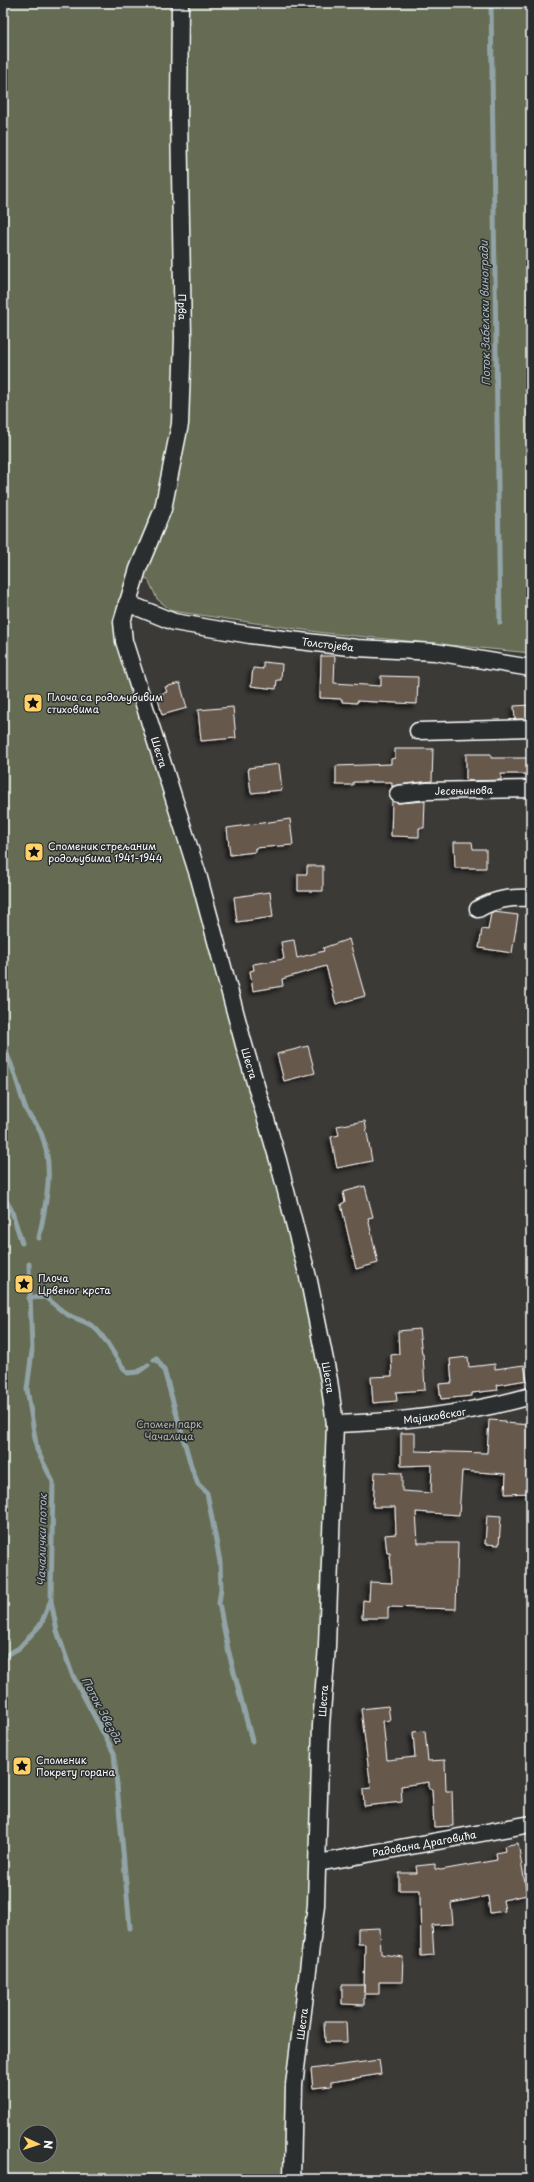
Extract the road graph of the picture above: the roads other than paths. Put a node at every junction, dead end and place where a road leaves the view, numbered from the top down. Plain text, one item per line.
1 (180, 3) edge
2 (127, 603) junction
3 (531, 668) edge
4 (531, 728) edge
5 (418, 731) dead end
6 (531, 789) edge
7 (398, 794) dead end
8 (531, 898) edge
9 (478, 909) dead end
10 (531, 1396) edge
11 (336, 1424) junction
12 (531, 1824) edge
13 (318, 1863) junction
14 (292, 2179) edge

1 - 2 street, Прва
2 - 3 street, Толстојева
2 - 11 street, Шеста
4 - 5 street
6 - 7 street, Јесењинова
8 - 9 street
10 - 11 street, Мајаковског
11 - 13 street, Шеста
12 - 13 street, Радована Драговића
13 - 14 street, Шеста

